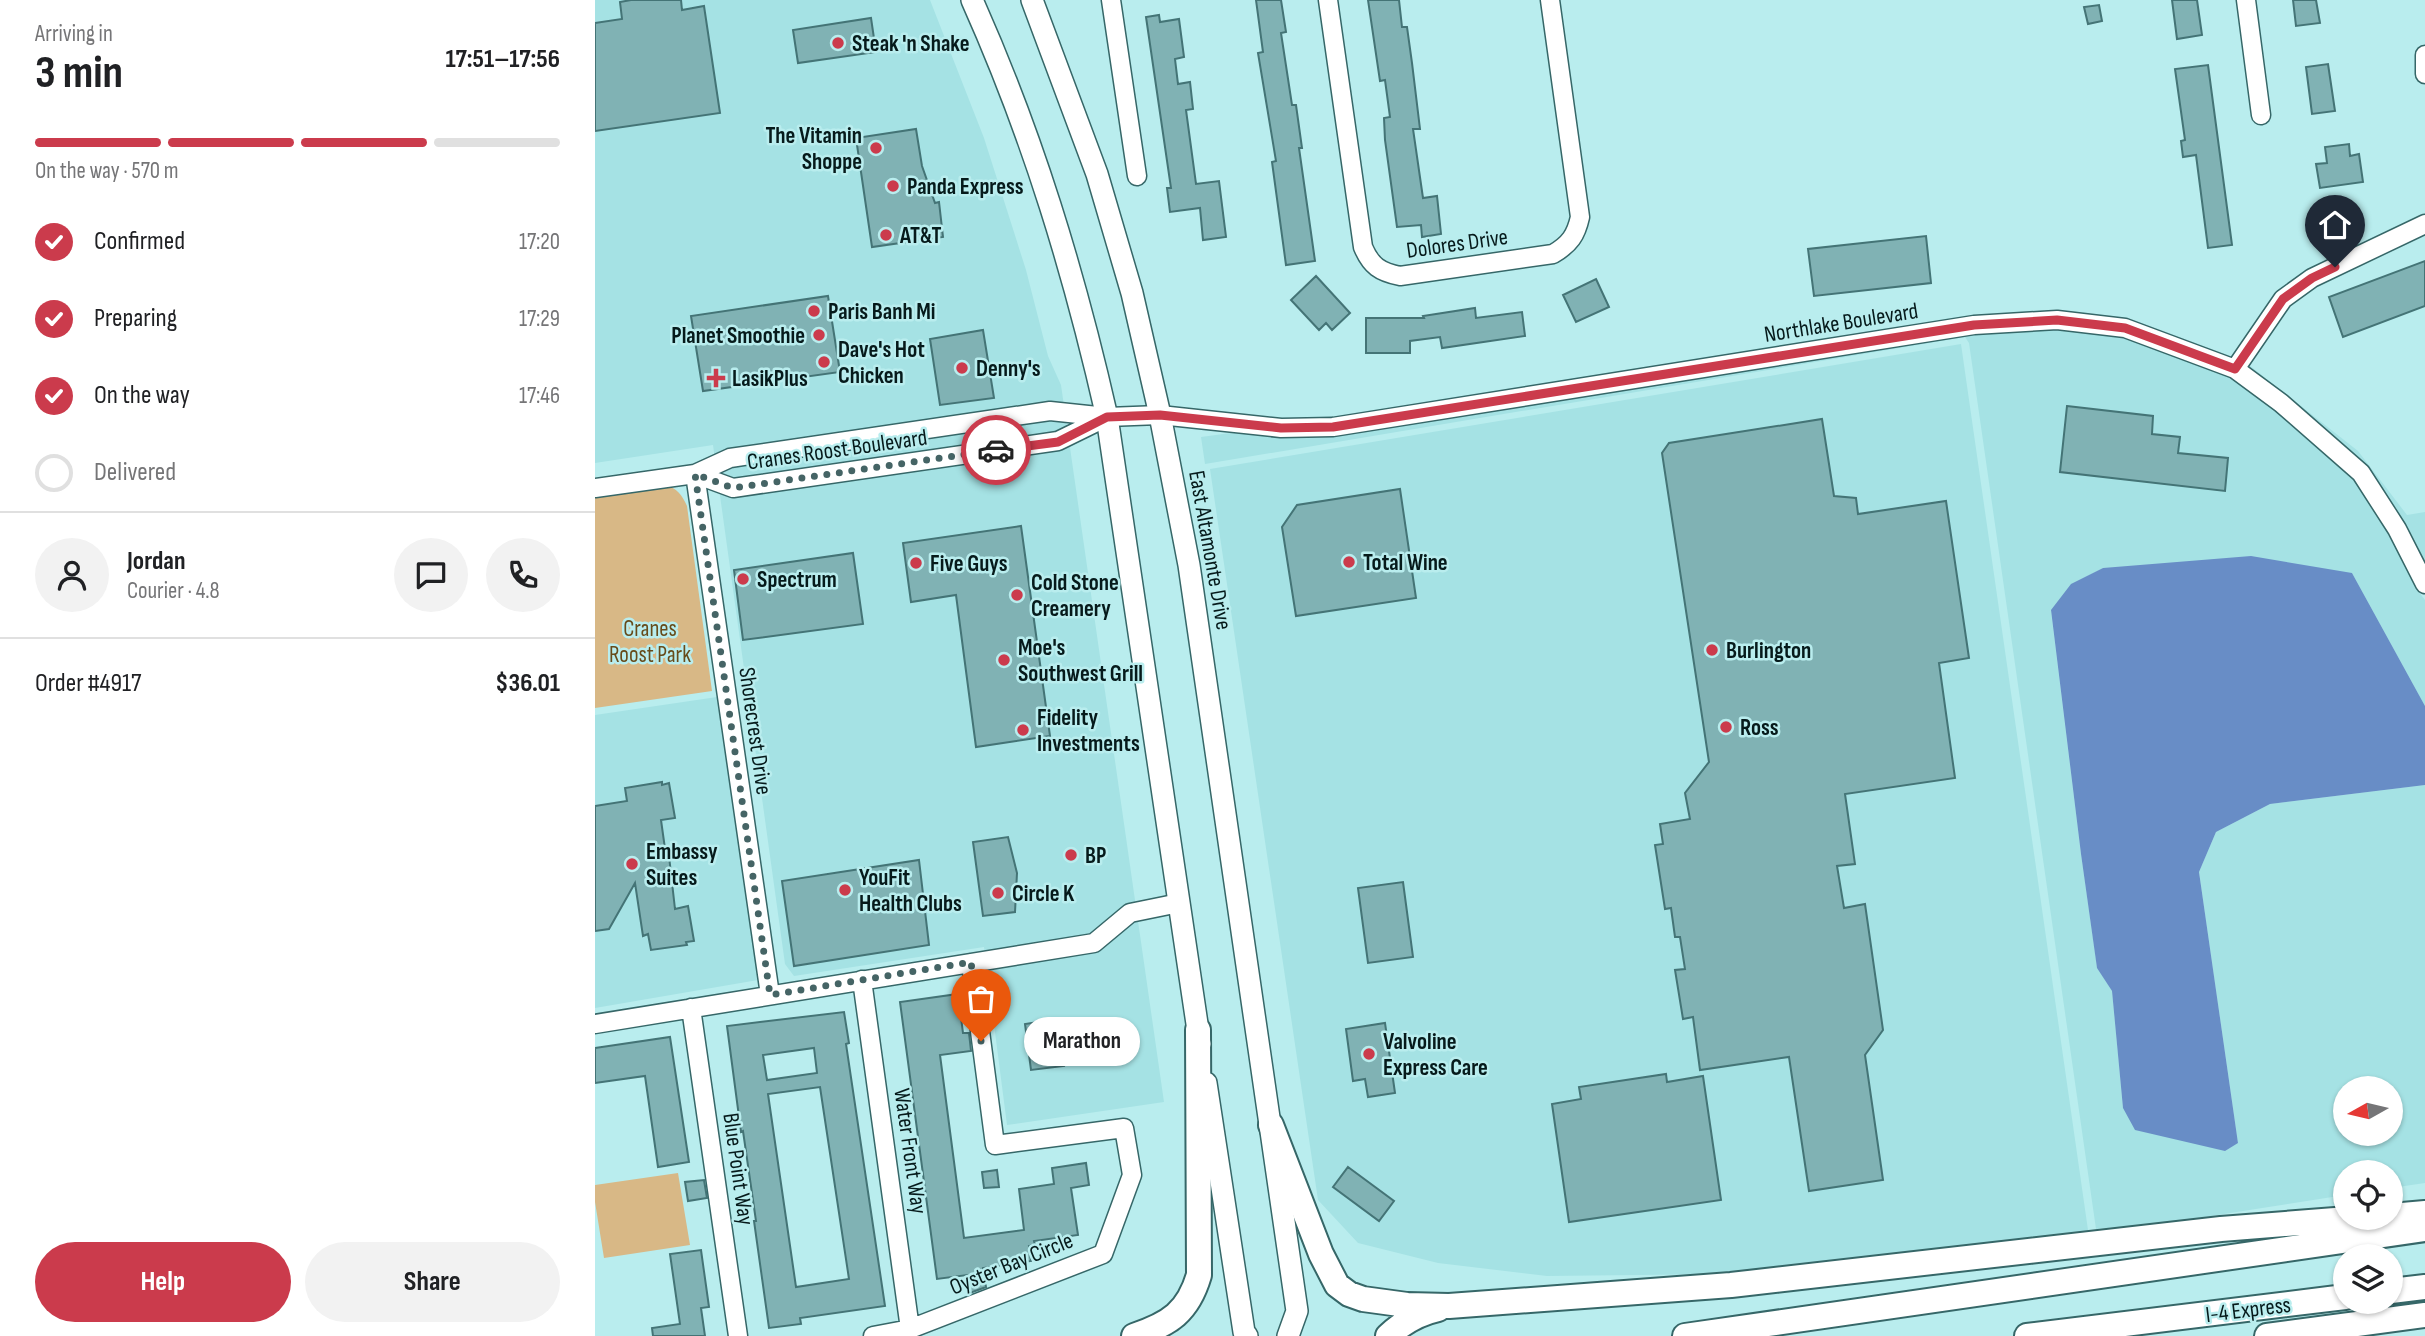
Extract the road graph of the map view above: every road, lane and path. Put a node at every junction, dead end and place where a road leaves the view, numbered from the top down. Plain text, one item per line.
1 (972, 0) edge
2 (1032, 0) edge
3 (1111, 0) edge
4 (1328, 0) edge
5 (1550, 0) edge
6 (2246, 0) edge
7 (2425, 55) edge
8 (2425, 74) edge
9 (2261, 115) dead end
10 (1137, 176) dead end
11 (2425, 223) edge
12 (2235, 369) junction
13 (1160, 415) junction
14 (1107, 417) junction
15 (695, 474) junction
16 (595, 488) edge
17 (2425, 584) edge
18 (1179, 903) junction
19 (971, 962) junction
20 (862, 980) junction
21 (770, 995) junction
22 (691, 1008) junction
23 (595, 1024) edge
24 (1198, 1030) junction
25 (1271, 1125) junction
26 (2425, 1213) edge
27 (2403, 1215) edge
28 (2333, 1220) edge
29 (2425, 1229) edge
30 (2425, 1287) edge
31 (2403, 1290) edge
32 (2333, 1298) edge
33 (1449, 1306) junction
34 (2425, 1315) edge
35 (911, 1329) junction
36 (738, 1336) edge
37 (873, 1336) edge
38 (1134, 1336) edge
39 (1247, 1336) edge
40 (1288, 1336) edge
41 (1388, 1336) edge
42 (1685, 1336) edge
43 (2027, 1336) edge
44 (2267, 1336) edge

1 - 14 main road
2 - 13 main road, East Altamonte Drive
3 - 10 street
4 - 5 street, Dolores Drive
6 - 9 street
7 - 8 street
11 - 12 street
12 - 13 street, Northlake Boulevard
12 - 17 street, Northlake Boulevard
13 - 14 street, Cranes Roost Boulevard
13 - 25 main road, East Altamonte Drive
14 - 15 street, Cranes Roost Boulevard
14 - 15 street, Cranes Roost Boulevard
14 - 18 main road
15 - 16 street, Cranes Roost Boulevard
15 - 21 street, Shorecrest Drive
18 - 19 street
18 - 24 main road
19 - 20 street
19 - 35 street, Oyster Bay Circle
20 - 21 street
20 - 35 street, Water Front Way
21 - 22 street
22 - 23 street
22 - 36 street, Blue Point Way
24 - 38 highway
24 - 39 main road
25 - 33 highway
25 - 40 main road, East Altamonte Drive
26 - 27 highway
28 - 33 highway
29 - 42 highway
30 - 31 highway
32 - 43 highway, I-4 Express
33 - 41 highway
34 - 44 highway, I-4 Express
35 - 37 street, Oyster Bay Circle

